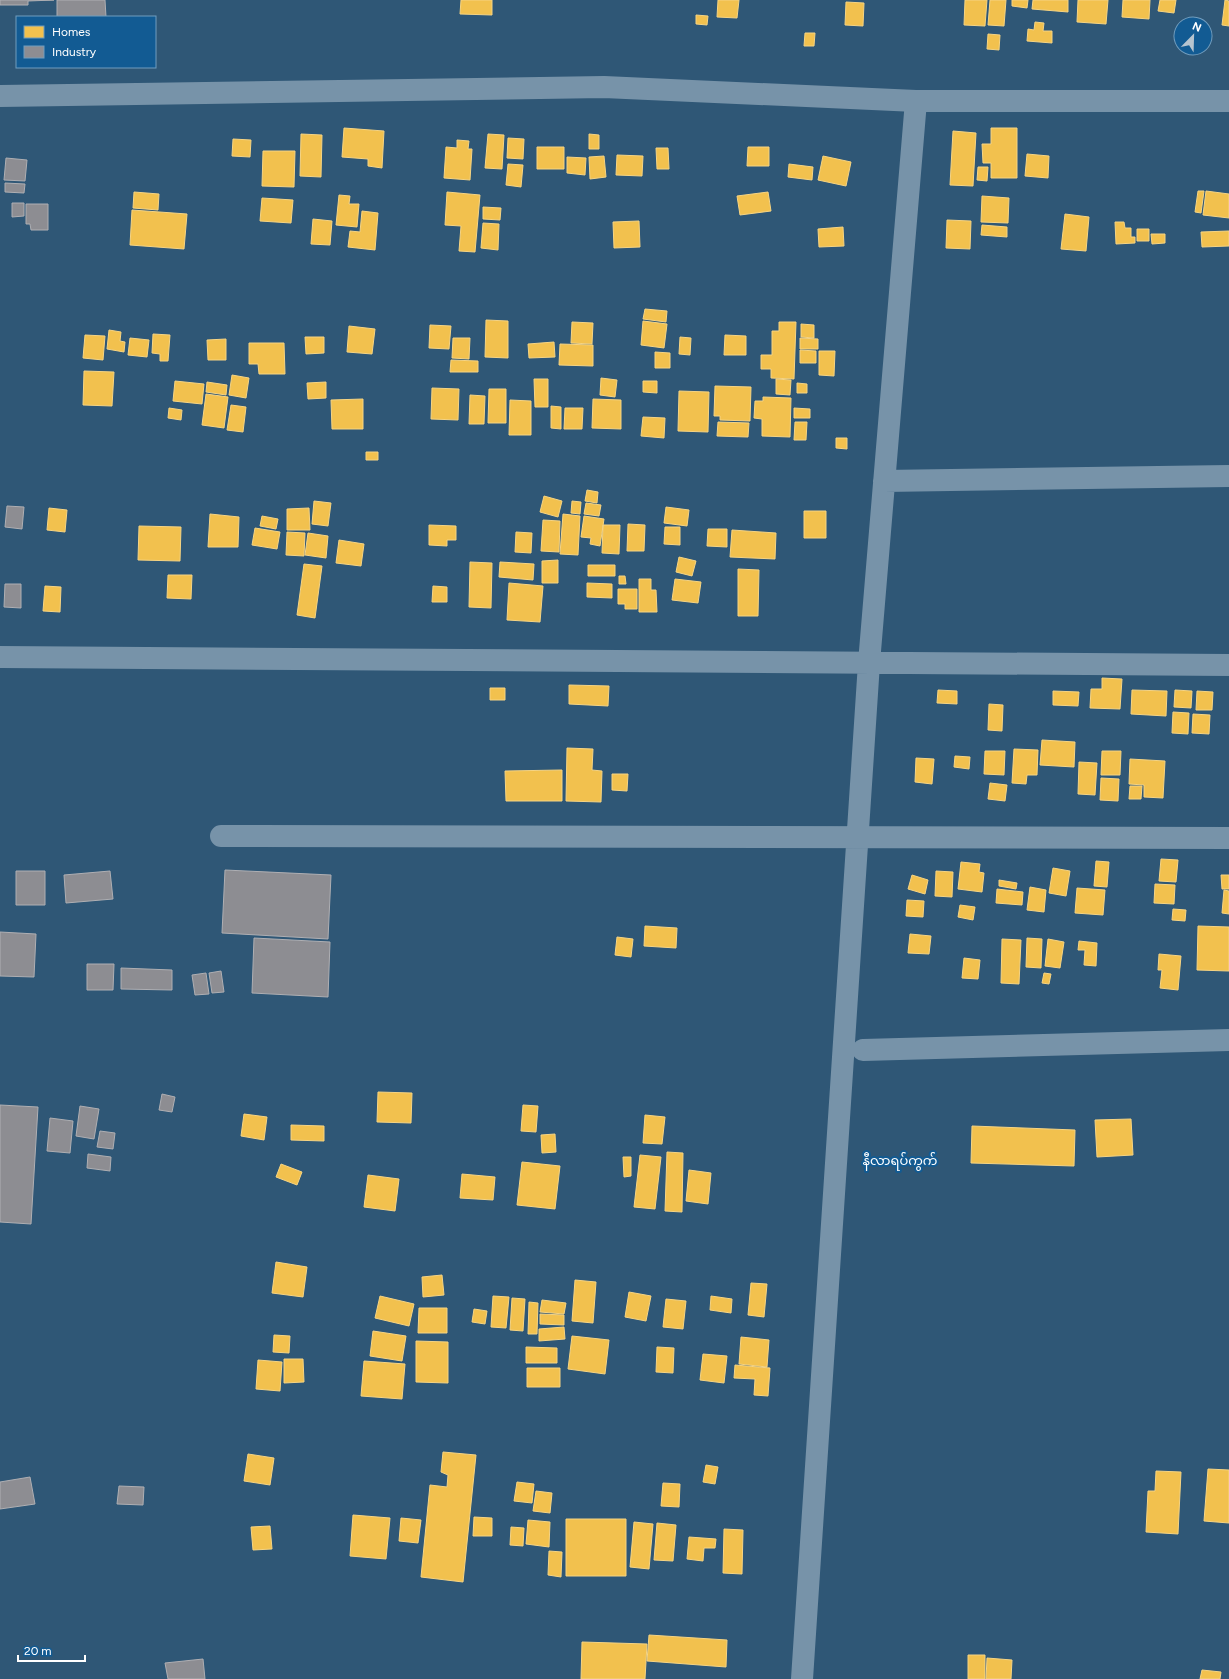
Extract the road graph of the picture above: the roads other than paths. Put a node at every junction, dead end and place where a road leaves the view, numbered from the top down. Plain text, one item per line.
1 (0, 96) edge
2 (916, 102) junction
3 (1229, 102) edge
4 (1229, 476) edge
5 (884, 481) junction
6 (0, 657) edge
7 (869, 663) junction
8 (1229, 665) edge
9 (221, 836) dead end
10 (858, 838) junction
11 (1229, 838) edge
12 (1229, 1040) edge
13 (863, 1050) dead end
14 (802, 1679) edge

1 - 2 street
2 - 3 street
2 - 5 street
4 - 5 street
5 - 7 street
6 - 7 street
7 - 8 street
7 - 10 street
9 - 10 street
10 - 11 street
10 - 14 street
12 - 13 street

